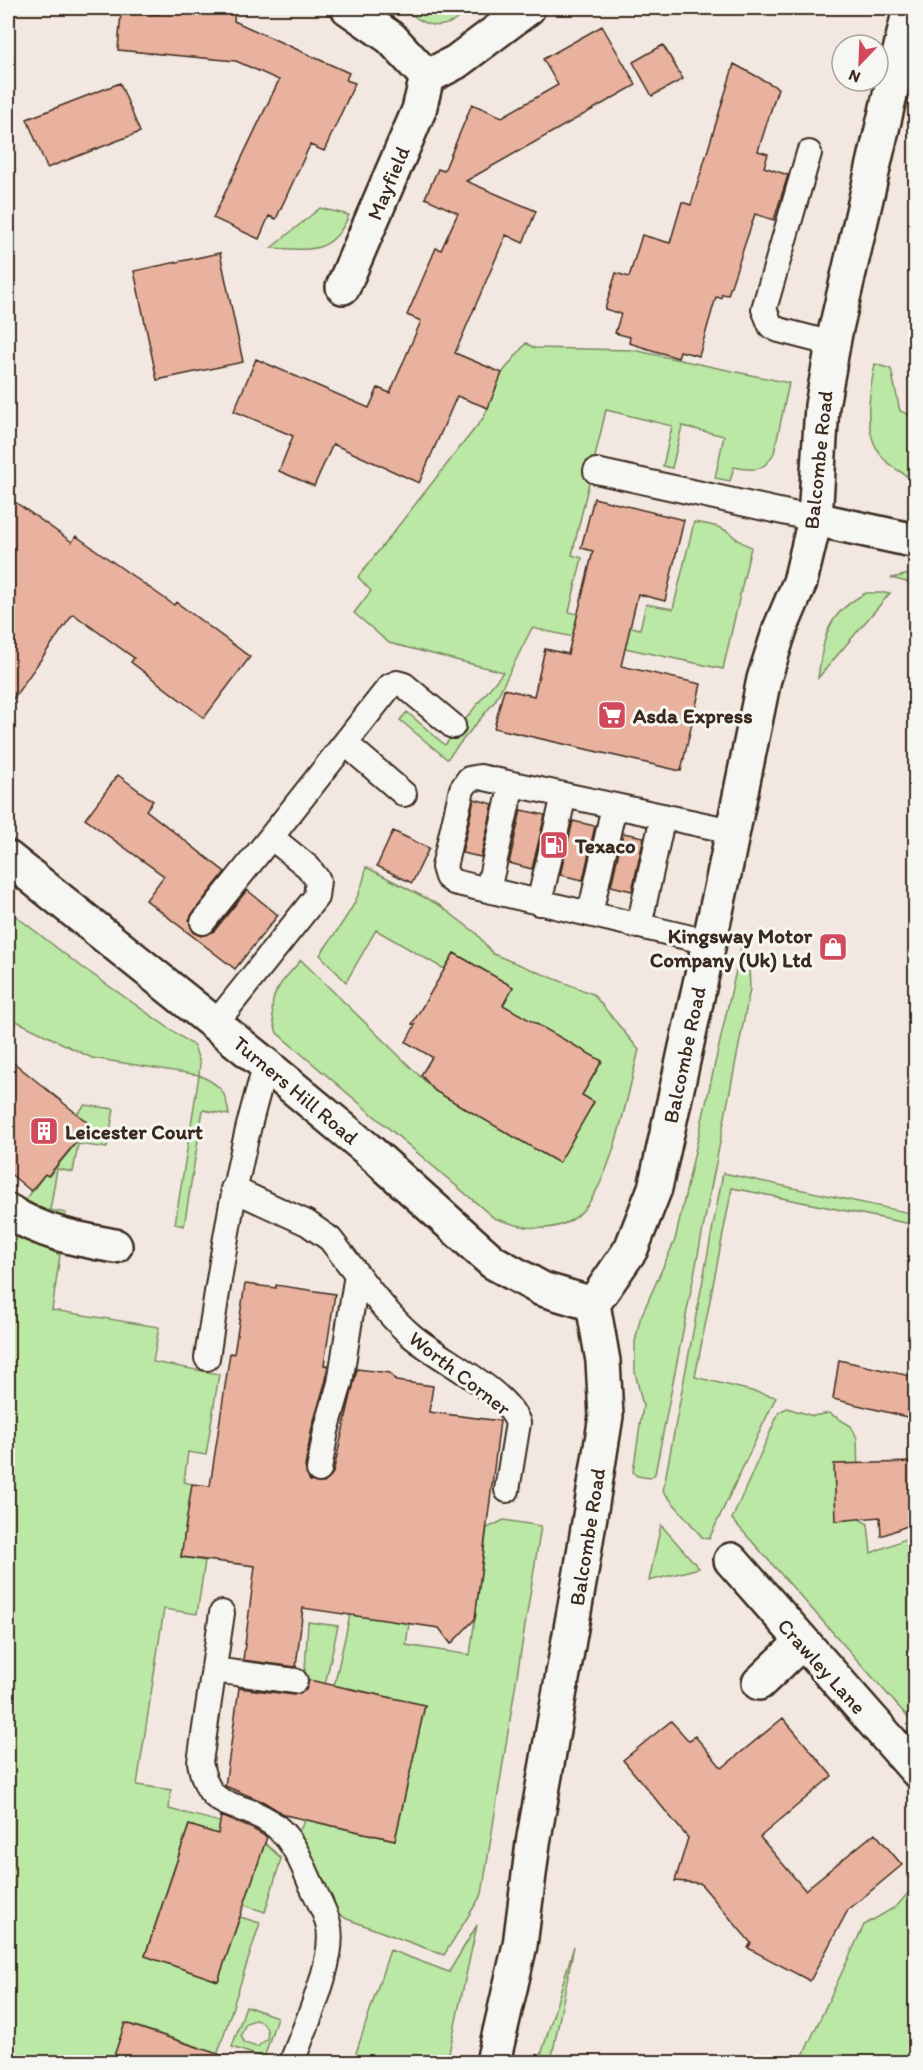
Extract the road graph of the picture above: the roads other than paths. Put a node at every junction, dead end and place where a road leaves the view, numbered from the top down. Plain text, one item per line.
1 (348, 8) edge
2 (528, 8) edge
3 (910, 8) edge
4 (427, 77) junction
5 (809, 153) dead end
6 (343, 287) dead end
7 (833, 344) junction
8 (596, 471) dead end
9 (815, 519) junction
10 (915, 541) edge
11 (453, 726) dead end
12 (345, 743) junction
13 (512, 784) junction
14 (404, 794) dead end
15 (564, 795) junction
16 (614, 806) junction
17 (663, 816) junction
18 (732, 831) junction
19 (272, 837) junction
20 (8, 858) edge
21 (488, 890) junction
22 (539, 903) junction
23 (590, 914) junction
24 (203, 922) dead end
25 (639, 926) junction
26 (708, 942) junction
27 (215, 1024) junction
28 (266, 1065) junction
29 (233, 1189) junction
30 (8, 1211) edge
31 (115, 1245) dead end
32 (357, 1274) junction
33 (593, 1304) junction
34 (207, 1358) dead end
35 (320, 1470) dead end
36 (507, 1490) dead end
37 (731, 1560) dead end
38 (222, 1613) dead end
39 (801, 1643) junction
40 (214, 1670) junction
41 (295, 1681) dead end
42 (759, 1683) dead end
43 (915, 1770) edge
44 (292, 2062) edge
45 (492, 2062) edge

1 - 4 main road
2 - 4 main road
3 - 7 main road, Balcombe Road
4 - 6 main road, Mayfield
5 - 7 lane
7 - 9 main road, Balcombe Road
8 - 9 lane
9 - 10 main road
9 - 18 main road, Balcombe Road
11 - 12 lane
12 - 14 lane
12 - 19 lane
13 - 15 lane
13 - 21 lane
13 - 21 lane
15 - 16 lane
15 - 22 lane
16 - 17 lane
16 - 23 lane
17 - 18 lane
17 - 25 lane
18 - 26 main road, Balcombe Road
19 - 24 lane
19 - 27 lane
20 - 27 main road, Turners Hill Road
21 - 22 lane
22 - 23 lane
23 - 25 lane
25 - 26 lane
26 - 33 main road, Balcombe Road
27 - 28 main road, Turners Hill Road
28 - 29 lane
28 - 33 main road, Turners Hill Road
29 - 32 lane, Worth Corner
29 - 34 lane
30 - 31 main road
32 - 35 lane
32 - 36 lane, Worth Corner
33 - 45 main road, Balcombe Road
37 - 39 main road, Crawley Lane
38 - 40 lane
39 - 42 main road
39 - 43 main road, Crawley Lane
40 - 41 lane
40 - 44 lane

